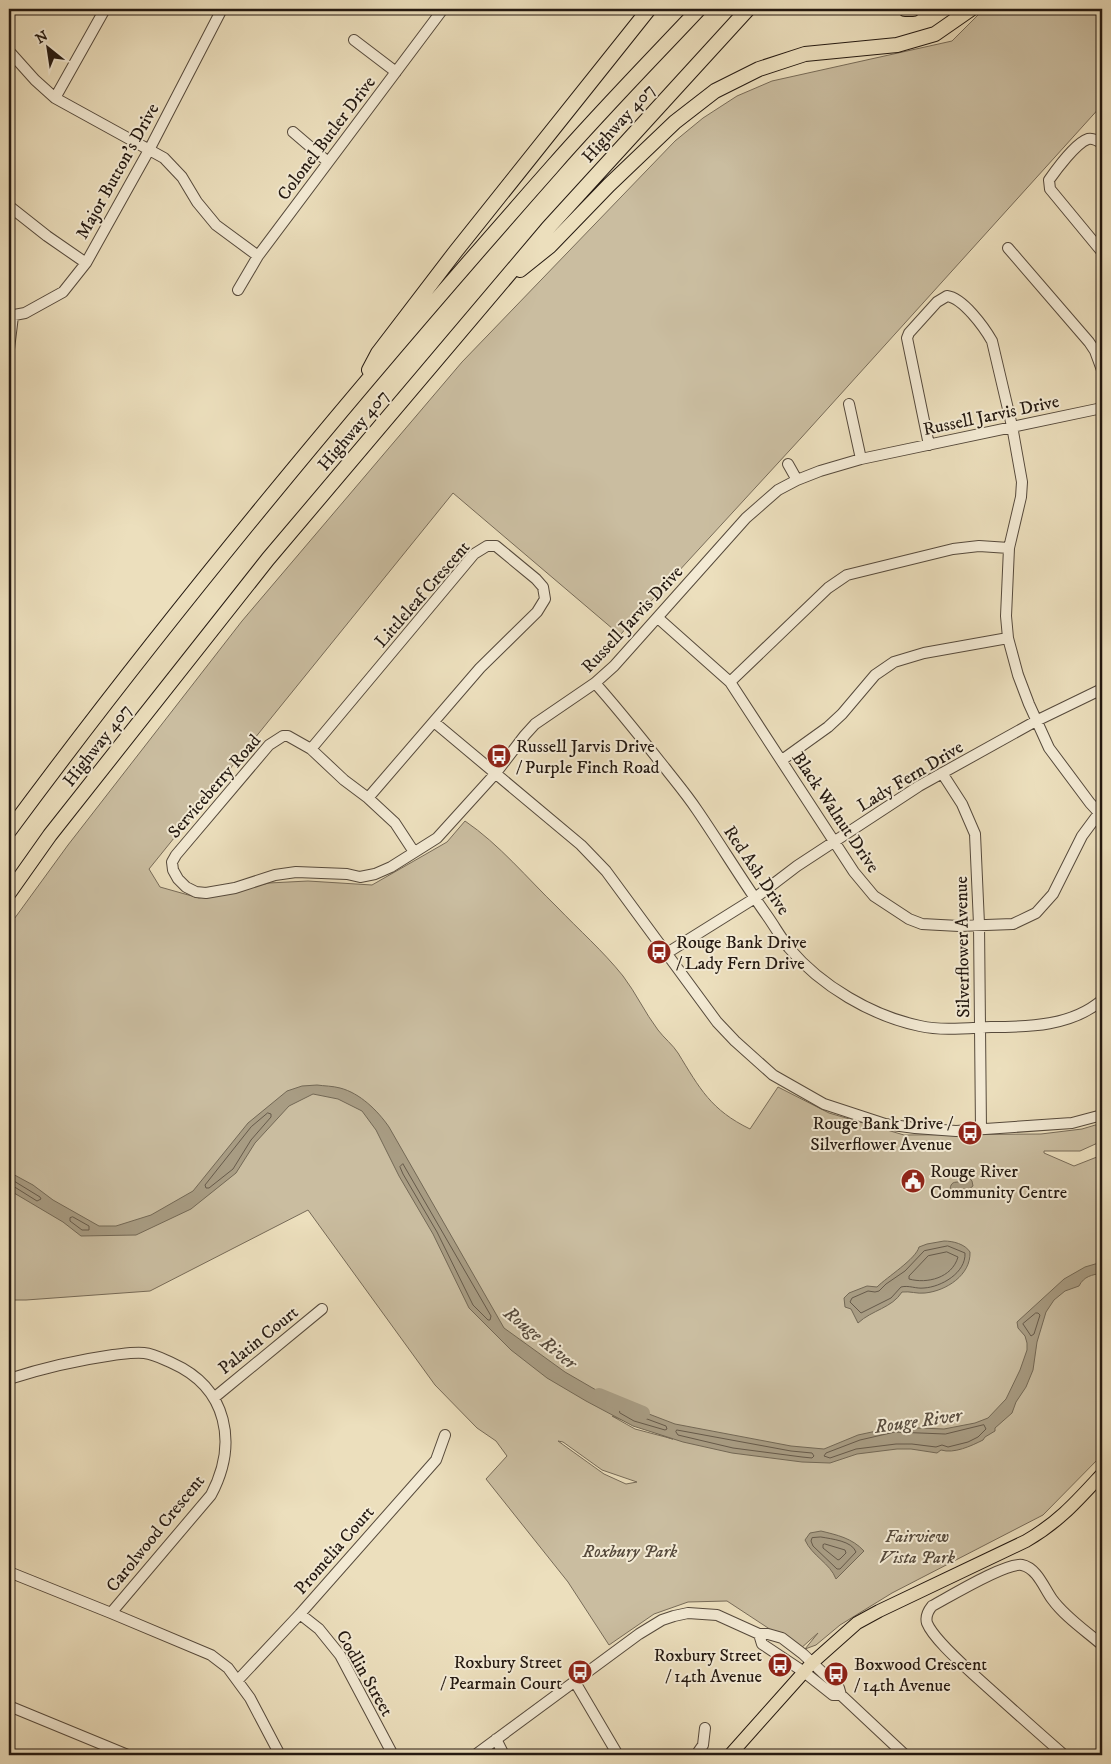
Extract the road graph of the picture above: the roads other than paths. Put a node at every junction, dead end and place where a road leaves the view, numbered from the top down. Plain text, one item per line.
1 (105, 9) edge
2 (222, 9) edge
3 (443, 9) edge
4 (649, 9) edge
5 (698, 9) edge
6 (748, 9) edge
7 (905, 9) edge
8 (913, 9) edge
9 (971, 9) edge
10 (354, 40) dead end
11 (9, 51) edge
12 (396, 72) junction
13 (55, 98) junction
14 (293, 132) dead end
15 (1102, 144) edge
16 (149, 150) junction
17 (328, 162) junction
18 (9, 206) edge
19 (1008, 248) dead end
20 (1102, 252) edge
21 (258, 256) junction
22 (86, 263) junction
23 (238, 290) dead end
24 (493, 293) junction
25 (11, 316) edge
26 (1099, 348) edge
27 (9, 349) edge
28 (1102, 370) edge
29 (356, 392) junction
30 (849, 404) dead end
31 (1102, 408) edge
32 (1012, 426) junction
33 (929, 445) junction
34 (861, 459) junction
35 (788, 464) dead end
36 (797, 480) junction
37 (1009, 548) junction
38 (658, 618) junction
39 (1008, 638) junction
40 (730, 682) junction
41 (595, 683) junction
42 (1102, 689) edge
43 (1036, 721) junction
44 (434, 722) junction
45 (311, 749) junction
46 (782, 760) junction
47 (942, 773) junction
48 (495, 774) junction
49 (368, 798) junction
50 (1101, 815) edge
51 (9, 831) edge
52 (834, 842) junction
53 (414, 852) junction
54 (172, 862) joint
55 (9, 893) edge
56 (755, 898) junction
57 (979, 924) junction
58 (667, 953) junction
59 (1102, 1000) edge
60 (979, 1028) junction
61 (1102, 1115) edge
62 (981, 1129) junction
63 (322, 1309) dead end
64 (9, 1379) edge
65 (215, 1397) junction
66 (445, 1435) dead end
67 (1102, 1474) edge
68 (9, 1572) edge
69 (111, 1613) junction
70 (300, 1614) junction
71 (759, 1634) junction
72 (1102, 1646) edge
73 (808, 1668) junction
74 (238, 1680) junction
75 (575, 1682) junction
76 (9, 1706) edge
77 (705, 1728) dead end
78 (496, 1740) junction
79 (128, 1755) edge
80 (280, 1755) edge
81 (393, 1755) edge
82 (475, 1755) edge
83 (504, 1755) edge
84 (618, 1755) edge
85 (696, 1755) edge
86 (730, 1755) edge
87 (905, 1755) edge
88 (1064, 1755) edge

1 - 13 street
2 - 16 street, Major Button's Drive
3 - 12 street, Colonel Butler Drive
4 - 29 highway
5 - 29 highway, Highway 407
6 - 24 highway, Highway 407
7 - 8 highway
9 - 24 highway
10 - 12 street
11 - 13 street
12 - 17 street, Colonel Butler Drive
13 - 16 street
14 - 17 street
15 - 20 street
16 - 21 street
16 - 22 street, Major Button's Drive
17 - 21 street, Colonel Butler Drive
18 - 22 street
19 - 26 street
21 - 23 street, Colonel Butler Drive
22 - 25 street, Major Button's Drive
24 - 55 highway, Highway 407
25 - 27 street
26 - 28 street
29 - 51 highway, Highway 407
30 - 34 street
31 - 32 street, Russell Jarvis Drive
32 - 33 street, Russell Jarvis Drive
32 - 33 street
32 - 37 street
33 - 34 street, Russell Jarvis Drive
34 - 36 street, Russell Jarvis Drive
35 - 36 street
36 - 38 street, Russell Jarvis Drive
37 - 39 street
37 - 40 street
38 - 40 street, Black Walnut Drive
38 - 41 street, Russell Jarvis Drive
39 - 43 street
39 - 46 street
40 - 46 street, Black Walnut Drive
41 - 48 street, Russell Jarvis Drive
41 - 56 street, Red Ash Drive
42 - 43 street, Lady Fern Drive
43 - 47 street, Lady Fern Drive
43 - 50 street
44 - 45 street, Littleleaf Crescent
44 - 48 street
44 - 49 street, Littleleaf Crescent
45 - 49 street
45 - 54 street, Serviceberry Road
46 - 52 street, Black Walnut Drive
47 - 52 street, Lady Fern Drive
47 - 57 street, Silverflower Avenue
48 - 53 street, Russell Jarvis Drive
48 - 58 street
49 - 53 street
50 - 57 street, Black Walnut Drive
52 - 56 street, Lady Fern Drive
52 - 57 street, Black Walnut Drive
53 - 54 street, Russell Jarvis Drive
56 - 58 street, Lady Fern Drive
56 - 60 street, Red Ash Drive
57 - 60 street, Silverflower Avenue
58 - 62 street
59 - 60 street, Red Ash Drive
60 - 62 street, Silverflower Avenue
61 - 62 street
63 - 65 street, Palatin Court
64 - 65 street, Carolwood Crescent
65 - 69 street, Carolwood Crescent
66 - 70 street, Promelia Court
67 - 73 main road
68 - 69 street
69 - 74 street
70 - 74 street, Promelia Court
70 - 81 street, Codlin Street
71 - 73 street
71 - 73 street
71 - 75 street
72 - 88 street
73 - 86 main road
73 - 87 street
74 - 80 street
75 - 78 street
75 - 84 street
76 - 79 street
77 - 85 street
78 - 82 street
78 - 83 street

